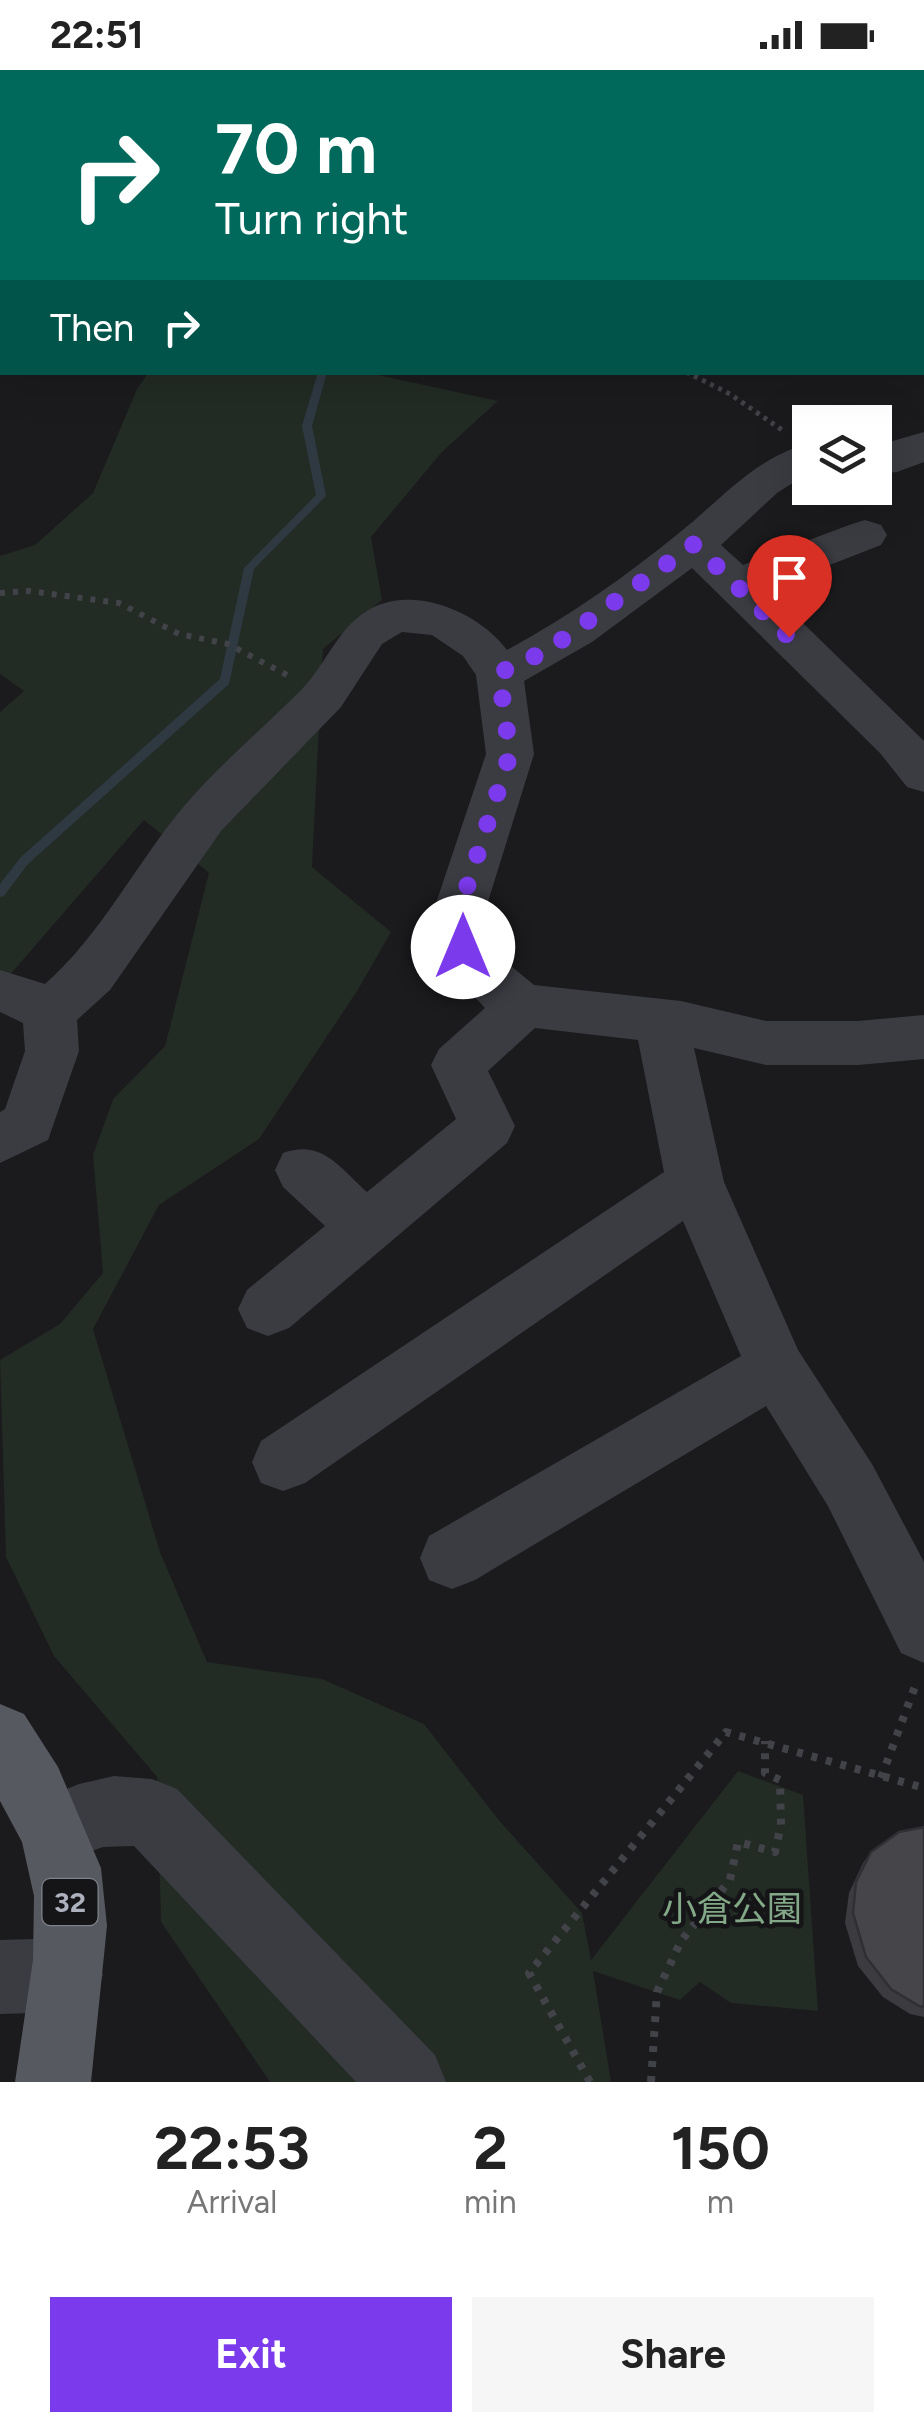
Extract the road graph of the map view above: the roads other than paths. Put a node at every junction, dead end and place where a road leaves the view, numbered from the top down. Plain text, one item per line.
1 (924, 445) edge
2 (892, 458) edge
3 (792, 460) edge
4 (866, 536) dead end
5 (694, 544) junction
6 (736, 584) junction
7 (499, 673) junction
8 (924, 774) edge
9 (18, 999) edge
10 (524, 1005) junction
11 (661, 1020) junction
12 (922, 1040) edge
13 (0, 1139) edge
14 (304, 1170) dead end
15 (696, 1182) junction
16 (366, 1227) junction
17 (268, 1310) dead end
18 (776, 1368) junction
19 (284, 1462) dead end
20 (452, 1558) dead end
21 (924, 1630) edge
22 (0, 1738) edge
23 (56, 1829) junction
24 (33, 1976) edge
25 (52, 2082) edge
26 (408, 2082) edge

1 - 2 street
3 - 5 street
4 - 6 street
5 - 6 street
5 - 7 street
6 - 8 street
7 - 9 street
7 - 10 street
9 - 13 street
10 - 11 street
10 - 16 street
11 - 12 street
11 - 15 street
14 - 16 street
15 - 18 street
15 - 19 street
16 - 17 street
18 - 20 street
18 - 21 street
22 - 23 main road, 32
23 - 24 main road, 32
23 - 26 street
24 - 25 main road, 32

